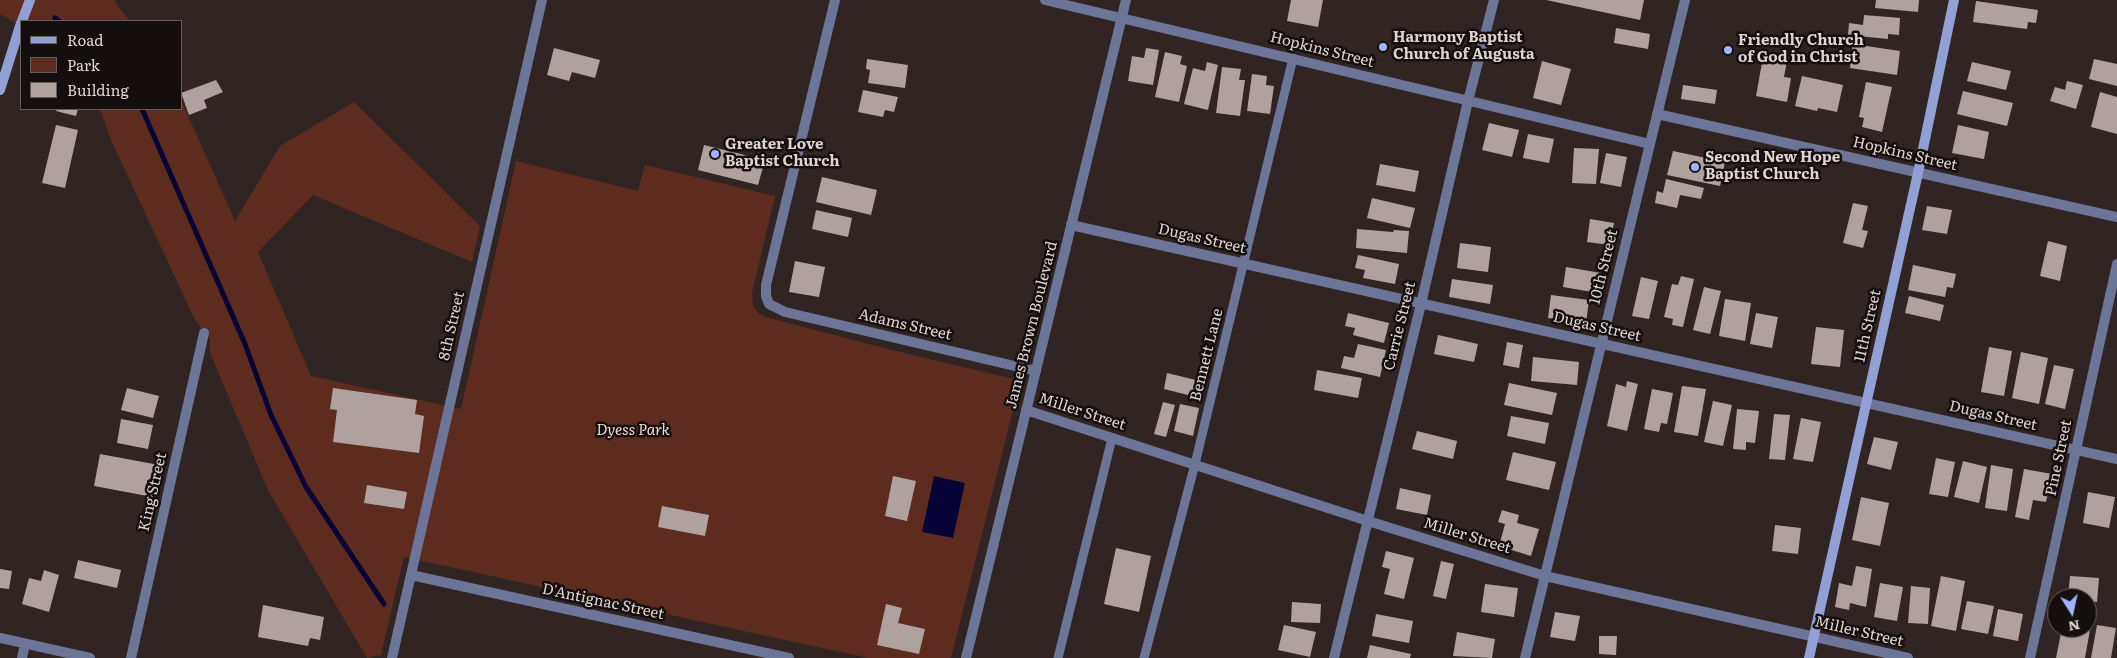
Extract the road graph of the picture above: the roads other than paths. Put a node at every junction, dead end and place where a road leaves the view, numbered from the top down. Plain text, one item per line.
1 (30, 0) edge
2 (542, 0) edge
3 (835, 0) edge
4 (1045, 0) edge
5 (1126, 0) edge
6 (1494, 0) edge
7 (1685, 0) edge
8 (1954, 0) edge
9 (1122, 19) junction
10 (23, 20) edge
11 (20, 27) edge
12 (1294, 58) junction
13 (0, 90) edge
14 (1468, 101) junction
15 (1657, 114) junction
16 (1650, 144) junction
17 (1918, 172) junction
18 (2117, 217) edge
19 (1071, 225) junction
20 (1244, 264) junction
21 (2117, 264) edge
22 (1421, 304) junction
23 (204, 334) dead end
24 (1601, 344) junction
25 (1036, 371) junction
26 (1866, 403) junction
27 (1026, 410) junction
28 (1112, 438) junction
29 (2076, 450) junction
30 (2117, 459) edge
31 (1195, 464) junction
32 (1368, 521) junction
33 (411, 575) junction
34 (1545, 576) junction
35 (1814, 637) junction
36 (0, 638) edge
37 (25, 644) junction
38 (22, 658) edge
39 (90, 658) edge
40 (131, 658) edge
41 (392, 658) edge
42 (790, 658) edge
43 (966, 658) edge
44 (1058, 658) edge
45 (1144, 658) edge
46 (1334, 658) edge
47 (1525, 658) edge
48 (1810, 658) edge
49 (1908, 658) edge
50 (2030, 658) edge

1 - 10 main road
2 - 33 street, 8th Street
3 - 25 street, Adams Street
4 - 9 street, Hopkins Street
5 - 9 street, James Brown Boulevard
6 - 14 street, Carrie Street
7 - 15 street, 10th Street
8 - 17 main road, 11th Street
9 - 12 street, Hopkins Street
9 - 19 street, James Brown Boulevard
11 - 13 main road
12 - 14 street, Hopkins Street
12 - 20 lane, Bennett Lane
14 - 16 street, Hopkins Street
14 - 22 street, Carrie Street
15 - 16 street, 10th Street
15 - 17 street, Hopkins Street
16 - 24 street, 10th Street
17 - 18 street, Hopkins Street
17 - 26 main road, 11th Street
19 - 20 street, Dugas Street
19 - 25 street, James Brown Boulevard
20 - 22 street, Dugas Street
20 - 31 lane, Bennett Lane
21 - 29 street, Pine Street
22 - 24 street, Dugas Street
22 - 32 street, Carrie Street
23 - 40 street, King Street
24 - 26 street, Dugas Street
24 - 34 street, 10th Street
25 - 27 street, James Brown Boulevard
26 - 29 street, Dugas Street
26 - 35 main road, 11th Street
27 - 28 street, Miller Street
27 - 43 street, James Brown Boulevard
28 - 31 street, Miller Street
28 - 44 lane
29 - 30 street, Dugas Street
29 - 50 street, Pine Street
31 - 32 street, Miller Street
31 - 45 lane, Bennett Lane
32 - 34 street, Miller Street
32 - 46 street, Carrie Street
33 - 41 street, 8th Street
33 - 42 street, D'Antignac Street
34 - 35 street, Miller Street
34 - 47 street, 10th Street
35 - 48 main road, 11th Street
35 - 49 street, Miller Street
36 - 37 street
37 - 38 street
37 - 39 street

